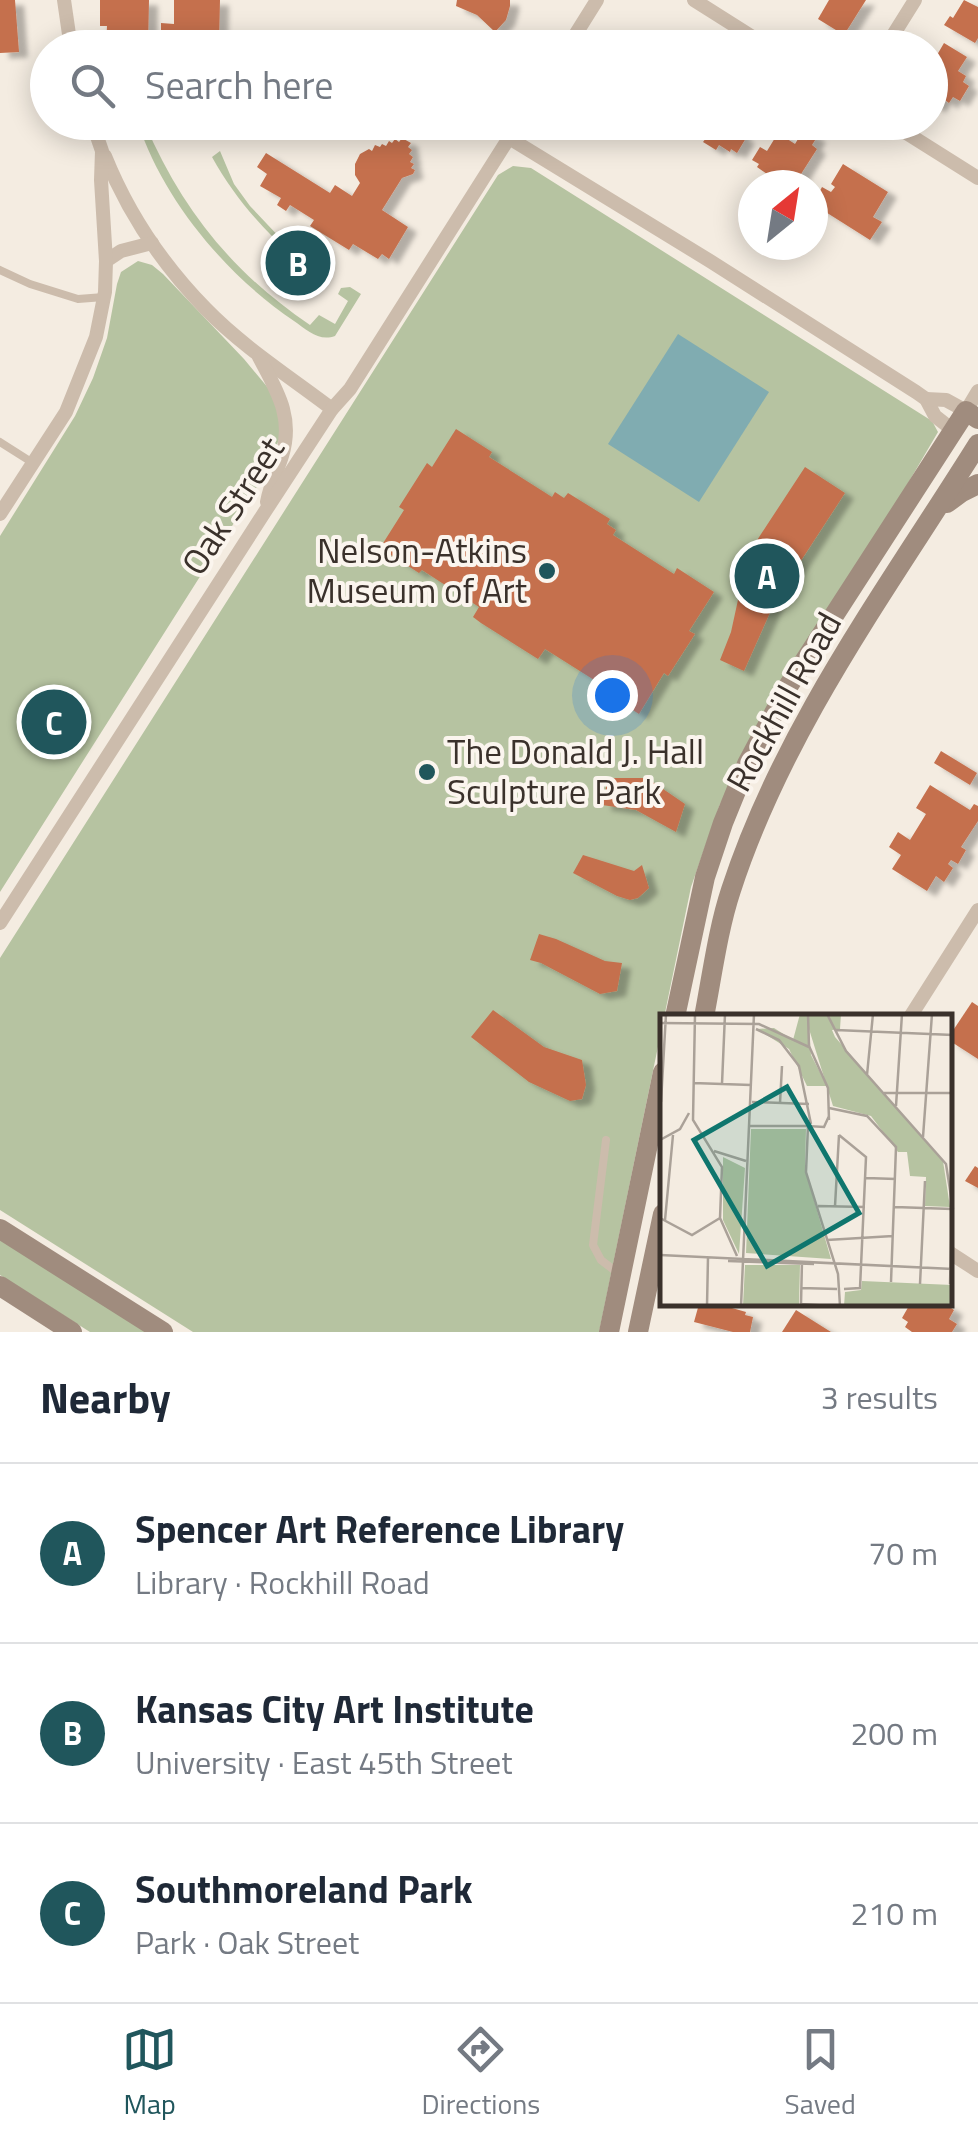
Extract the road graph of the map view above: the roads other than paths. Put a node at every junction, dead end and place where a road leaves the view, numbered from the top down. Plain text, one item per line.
1 (64, 0) edge
2 (596, 0) edge
3 (694, 0) edge
4 (916, 0) edge
5 (68, 30) edge
6 (577, 30) edge
7 (742, 30) edge
8 (897, 30) edge
9 (98, 140) edge
10 (509, 140) edge
11 (513, 140) edge
12 (918, 140) edge
13 (102, 151) junction
14 (978, 178) edge
15 (152, 243) junction
16 (106, 261) junction
17 (0, 270) edge
18 (104, 297) junction
19 (256, 352) junction
20 (978, 391) edge
21 (926, 399) junction
22 (332, 409) junction
23 (972, 415) edge
24 (954, 431) junction
25 (0, 442) edge
26 (978, 445) edge
27 (33, 463) junction
28 (978, 484) edge
29 (266, 510) junction
30 (0, 514) edge
31 (932, 518) junction
32 (978, 910) edge
33 (0, 923) edge
34 (676, 1014) edge
35 (705, 1014) edge
36 (912, 1014) edge
37 (660, 1090) edge
38 (606, 1140) dead end
39 (660, 1228) edge
40 (0, 1229) edge
41 (953, 1255) edge
42 (978, 1270) edge
43 (621, 1275) junction
44 (0, 1286) edge
45 (72, 1332) edge
46 (162, 1332) edge
47 (609, 1332) edge
48 (638, 1332) edge

1 - 5 street
2 - 6 street
3 - 7 street
4 - 8 street
9 - 13 street
10 - 22 street, Oak Street
11 - 21 street
12 - 14 street
13 - 15 street
13 - 16 street
15 - 16 street
15 - 19 street
16 - 18 street
17 - 18 lane
18 - 27 street
19 - 22 street
19 - 29 street
20 - 23 street, Rockhill Road
21 - 23 street
21 - 24 street
22 - 29 street, Oak Street
23 - 24 main road, Rockhill Road
24 - 26 main road
24 - 34 main road, Rockhill Road
25 - 27 lane
26 - 31 main road, Rockhill Road
27 - 30 street
28 - 31 main road
29 - 33 street, Oak Street
31 - 35 main road, Rockhill Road
32 - 36 street
37 - 43 main road
38 - 43 lane
39 - 48 main road
40 - 46 main road
41 - 42 street
43 - 47 main road
44 - 45 main road

